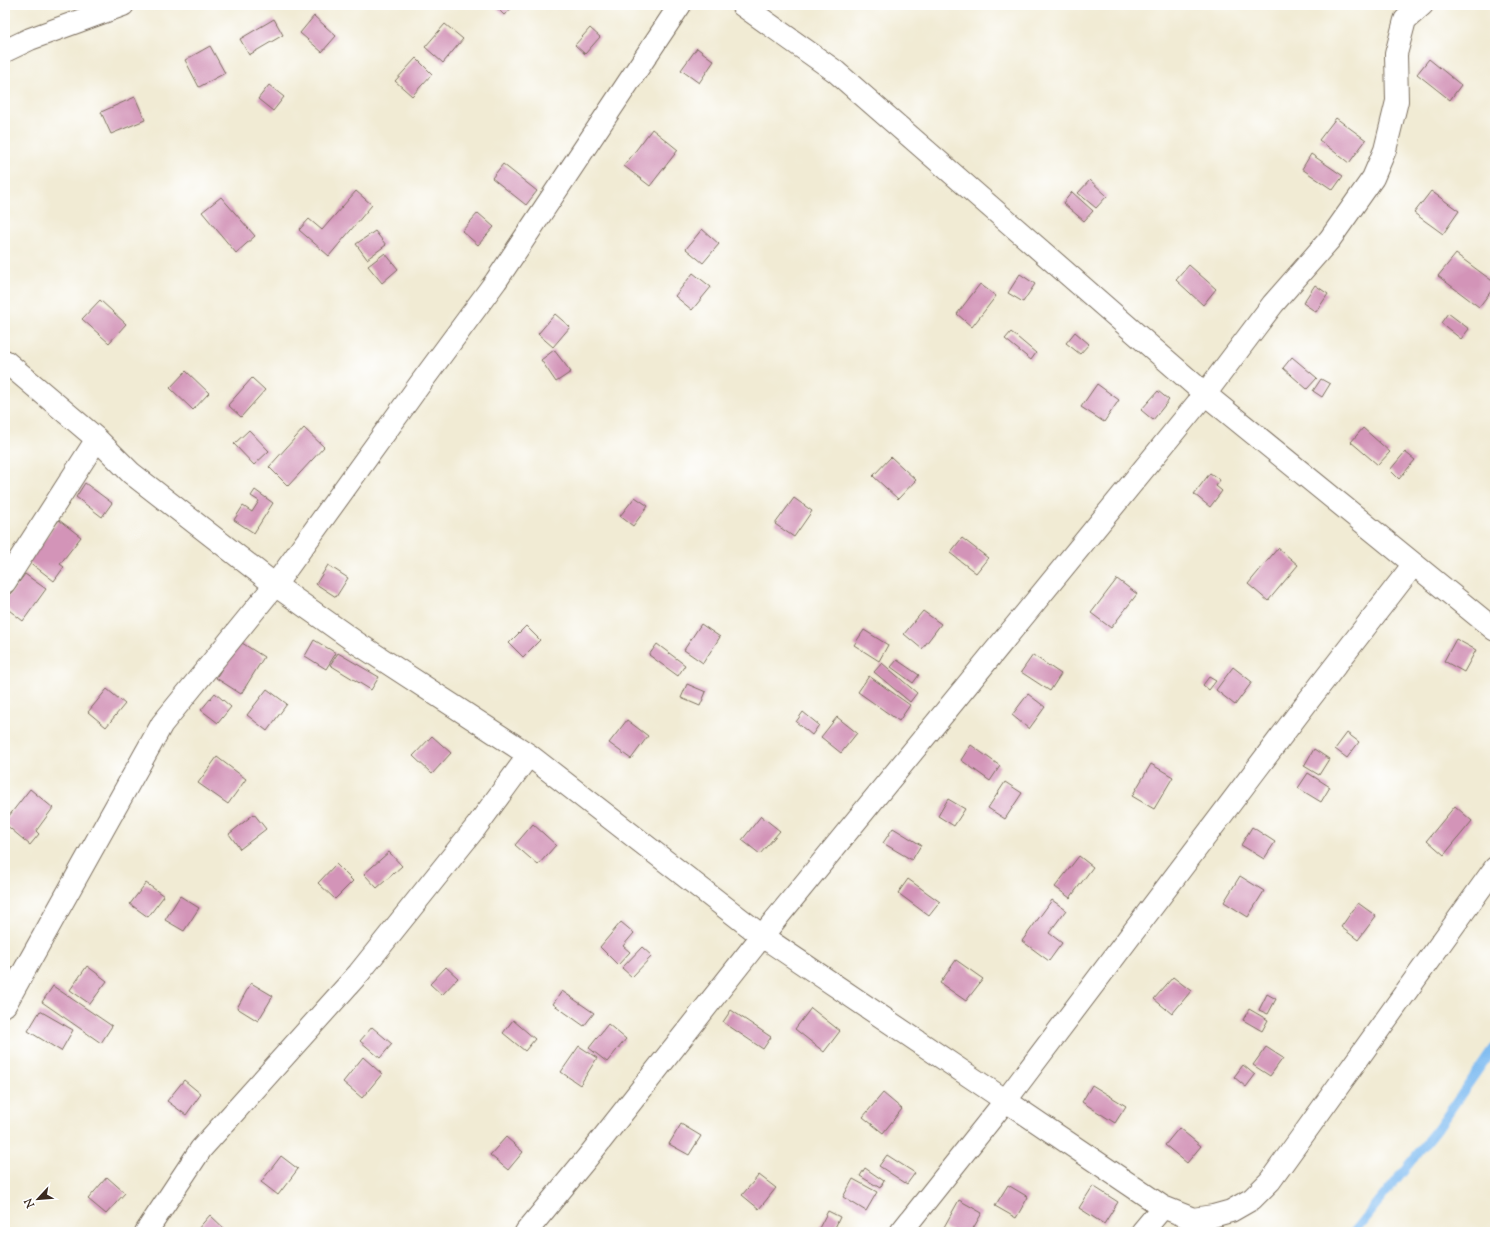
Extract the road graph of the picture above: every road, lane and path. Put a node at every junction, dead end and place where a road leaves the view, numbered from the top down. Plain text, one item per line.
1 (123, 5) edge
2 (680, 5) edge
3 (742, 5) edge
4 (1422, 5) edge
5 (5, 50) edge
6 (5, 361) edge
7 (1205, 394) junction
8 (97, 439) junction
9 (1414, 564) junction
10 (5, 582) edge
11 (275, 585) junction
12 (1495, 630) edge
13 (529, 755) junction
14 (1495, 868) edge
15 (762, 936) junction
16 (5, 1005) edge
17 (1006, 1100) junction
18 (1163, 1206) junction
19 (146, 1232) edge
20 (526, 1232) edge
21 (901, 1232) edge
22 (1142, 1232) edge

1 - 5 street
2 - 11 street
3 - 7 street
4 - 7 street
6 - 8 street
7 - 9 street
7 - 15 street
8 - 10 street
8 - 11 street
9 - 12 street
9 - 17 street
11 - 13 street
11 - 16 street
13 - 15 street
13 - 19 street
14 - 18 street
15 - 17 street
15 - 20 street
17 - 18 street
17 - 21 street
18 - 22 street

